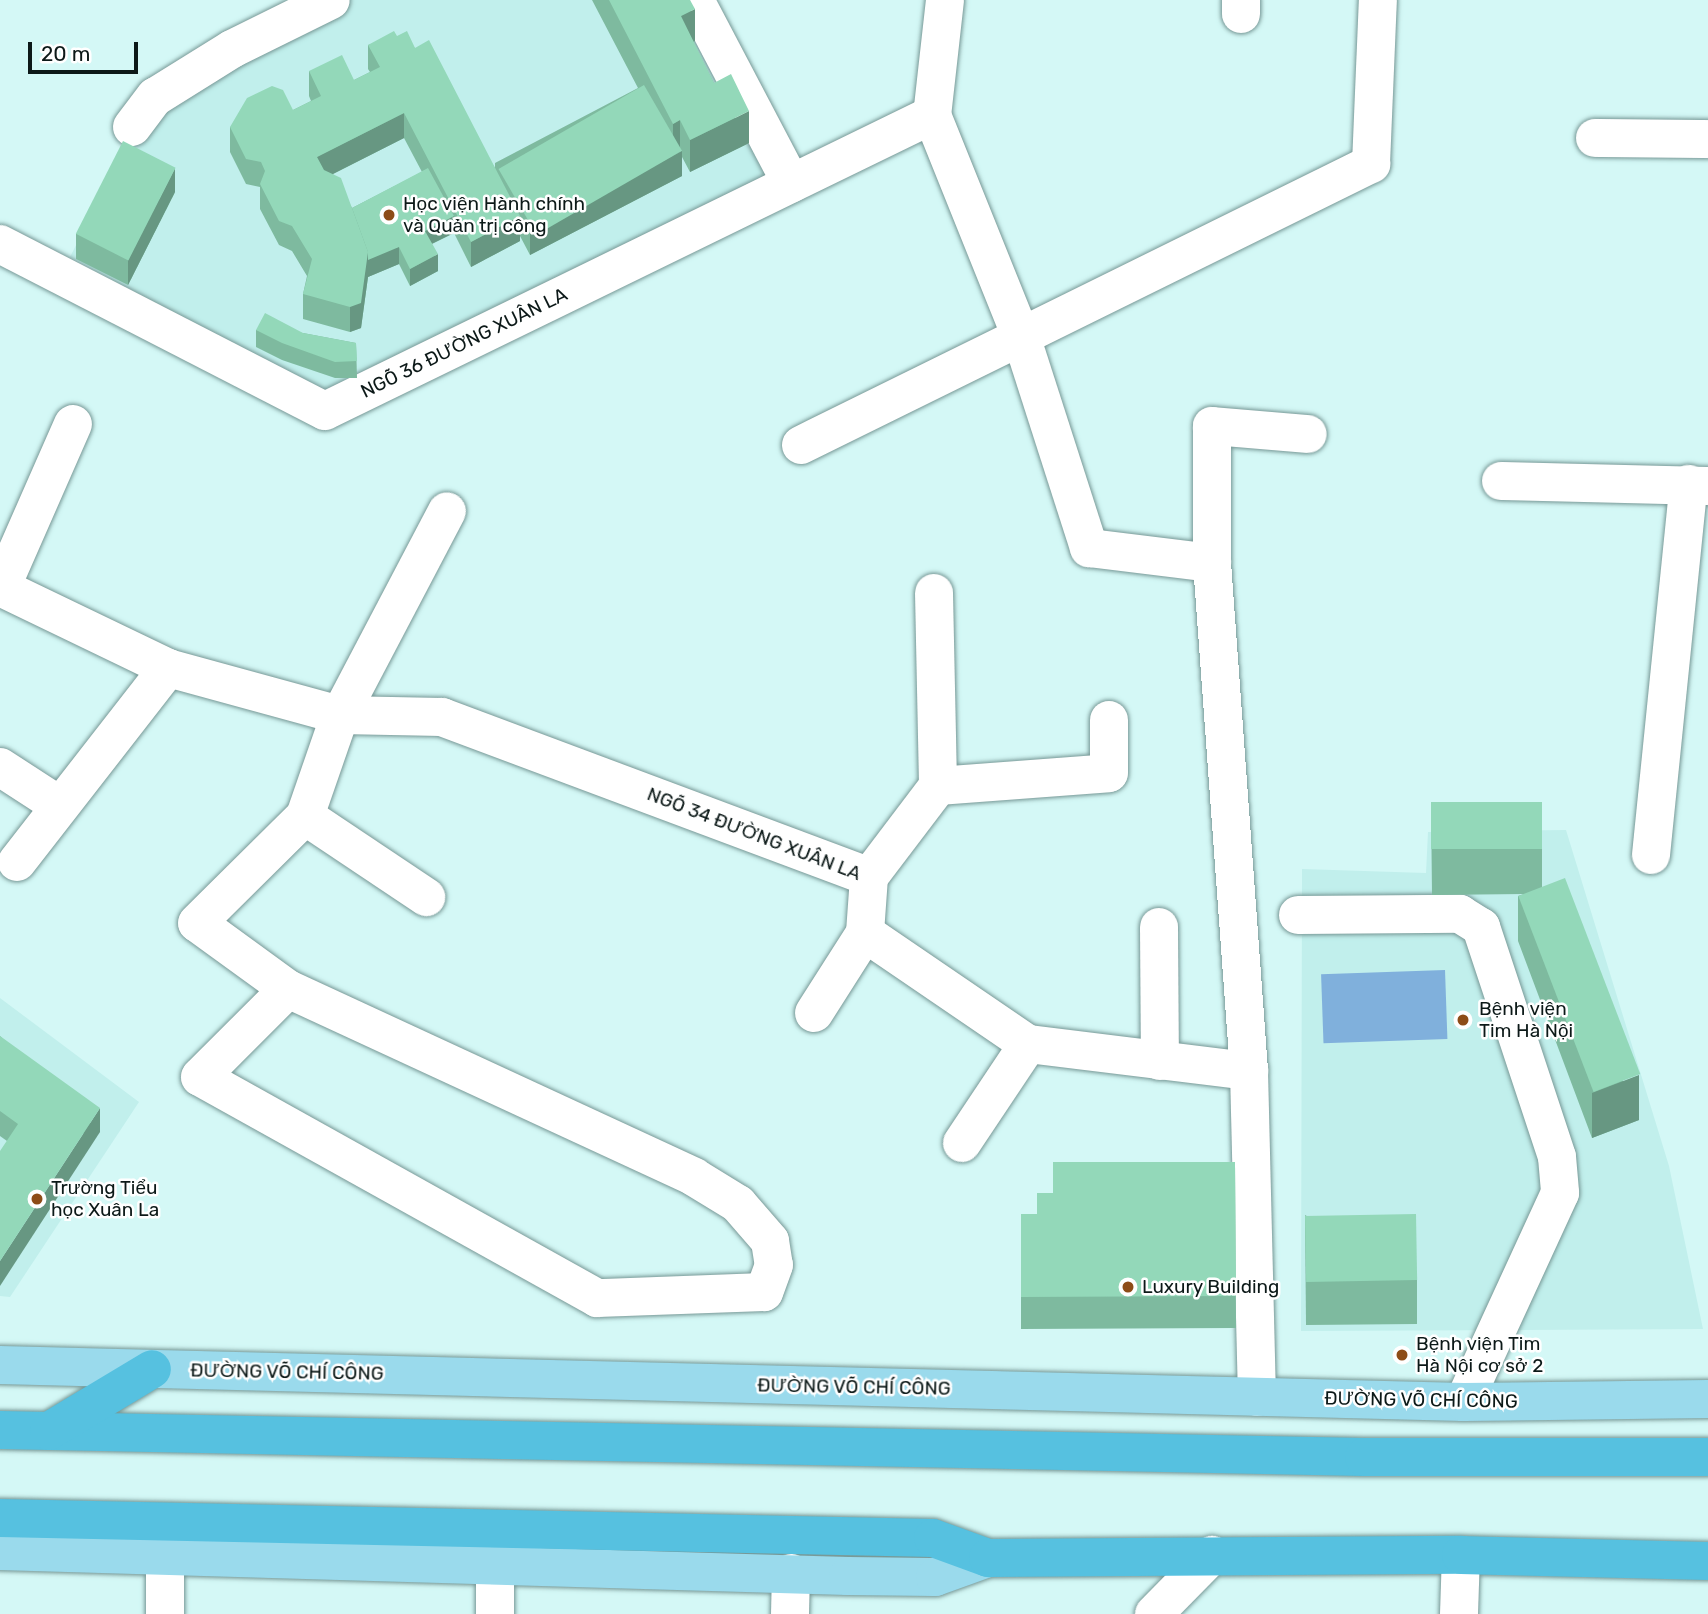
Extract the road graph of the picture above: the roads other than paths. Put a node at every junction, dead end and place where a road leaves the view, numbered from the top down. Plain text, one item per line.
1 (695, 0) edge
2 (945, 0) edge
3 (1378, 0) edge
4 (317, 3) edge
5 (932, 115) junction
6 (132, 127) dead end
7 (1595, 138) dead end
8 (1708, 139) edge
9 (792, 183) junction
10 (0, 244) edge
11 (1021, 336) junction
12 (73, 424) dead end
13 (1308, 434) dead end
14 (802, 446) dead end
15 (1501, 481) dead end
16 (1699, 485) edge
17 (447, 511) dead end
18 (1212, 563) junction
19 (0, 588) edge
20 (934, 593) dead end
21 (168, 668) junction
22 (340, 715) junction
23 (1109, 720) dead end
24 (0, 767) edge
25 (938, 786) junction
26 (57, 804) junction
27 (304, 816) junction
28 (1651, 855) dead end
29 (17, 862) dead end
30 (869, 877) junction
31 (426, 897) dead end
32 (1298, 915) dead end
33 (1159, 927) dead end
34 (864, 933) junction
35 (288, 989) junction
36 (814, 1013) dead end
37 (1028, 1045) junction
38 (1160, 1060) junction
39 (1249, 1071) junction
40 (962, 1143) dead end
41 (0, 1365) edge
42 (152, 1369) junction
43 (1256, 1398) junction
44 (1708, 1399) edge
45 (1464, 1402) junction
46 (0, 1430) edge
47 (49, 1432) junction
48 (1708, 1457) edge
49 (0, 1518) edge
50 (0, 1551) edge
51 (1212, 1555) junction
52 (1461, 1555) junction
53 (165, 1556) junction
54 (988, 1558) junction
55 (1708, 1561) edge
56 (495, 1563) junction
57 (790, 1573) junction
58 (165, 1614) edge
59 (495, 1614) edge
60 (790, 1614) edge
61 (1154, 1614) edge
62 (1459, 1614) edge

1 - 9 street
2 - 5 street
3 - 11 street
4 - 6 street
5 - 9 street, NGÕ 36 ĐƯỜNG XUÂN LA
5 - 11 street
7 - 8 street
9 - 10 street, NGÕ 36 ĐƯỜNG XUÂN LA
11 - 14 street
11 - 18 street
12 - 19 street
13 - 18 street
15 - 16 street
16 - 28 street
17 - 22 street
18 - 39 street
19 - 21 street, NGÕ 34 ĐƯỜNG XUÂN LA
20 - 25 street
21 - 22 street, NGÕ 34 ĐƯỜNG XUÂN LA
21 - 26 street
22 - 27 street
22 - 30 street, NGÕ 34 ĐƯỜNG XUÂN LA
23 - 25 street
24 - 26 street
25 - 30 street
26 - 29 street
27 - 31 street
27 - 35 street
30 - 34 street, NGÕ 34 ĐƯỜNG XUÂN LA
32 - 45 street
33 - 38 street
34 - 36 street
34 - 37 street
35 - 35 street
37 - 38 street
37 - 40 street
38 - 39 street
39 - 43 street
41 - 42 main road, ĐƯỜNG VÕ CHÍ CÔNG
42 - 43 main road, ĐƯỜNG VÕ CHÍ CÔNG
42 - 47 highway
43 - 45 main road, ĐƯỜNG VÕ CHÍ CÔNG
44 - 45 main road, ĐƯỜNG VÕ CHÍ CÔNG
46 - 47 highway
47 - 48 highway
49 - 54 highway
50 - 53 main road
51 - 52 highway
51 - 54 highway
51 - 61 street
52 - 55 highway
52 - 62 street
53 - 56 main road
53 - 58 street
54 - 57 main road
56 - 57 main road
56 - 59 street
57 - 60 street

